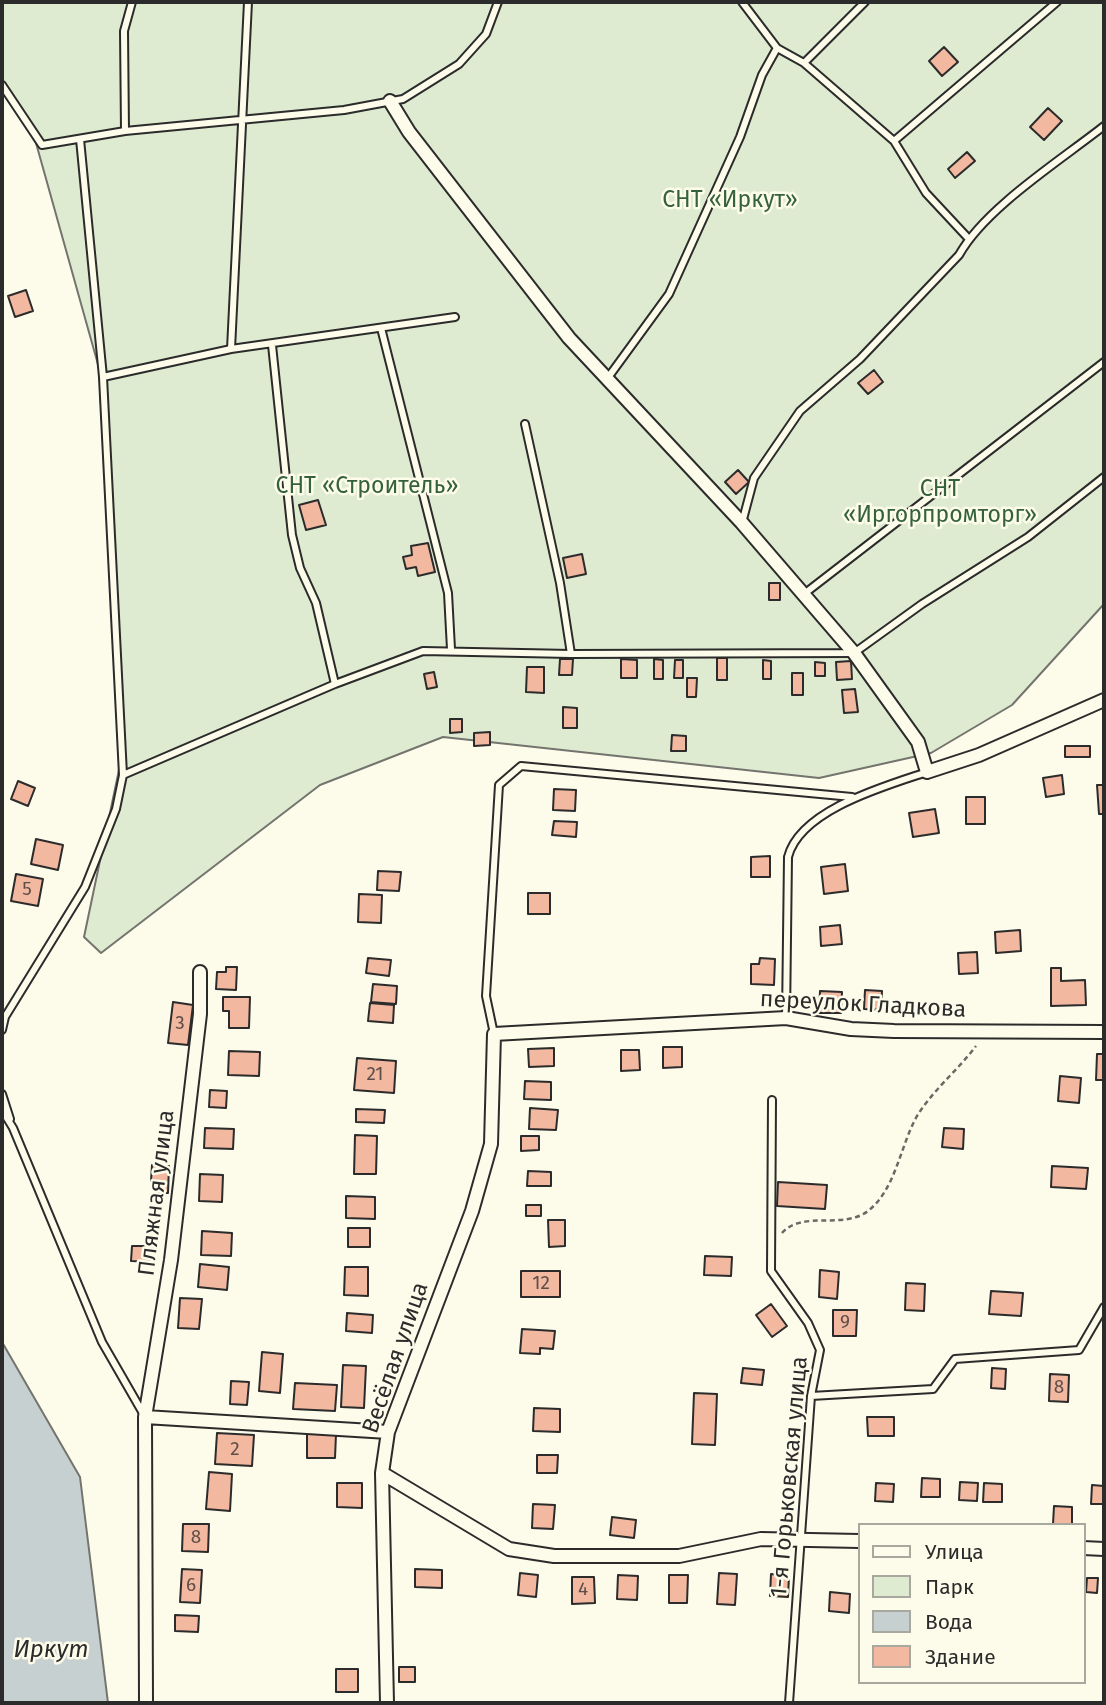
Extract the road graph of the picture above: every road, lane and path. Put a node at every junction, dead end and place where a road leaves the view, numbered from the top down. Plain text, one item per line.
1 (132, 2) edge
2 (248, 2) edge
3 (498, 2) edge
4 (865, 2) edge
5 (1057, 2) edge
6 (747, 3) edge
7 (777, 48) junction
8 (804, 63) junction
9 (2, 85) edge
10 (390, 101) junction
11 (240, 122) junction
12 (1104, 126) edge
13 (125, 131) junction
14 (80, 139) junction
15 (894, 141) junction
16 (968, 238) junction
17 (455, 317) dead end
18 (381, 328) junction
19 (272, 345) junction
20 (230, 349) junction
21 (1104, 362) edge
22 (103, 377) junction
23 (607, 379) junction
24 (525, 424) dead end
25 (1104, 477) edge
26 (742, 523) junction
27 (802, 596) junction
28 (451, 649) junction
29 (854, 653) junction
30 (571, 654) junction
31 (335, 684) junction
32 (1102, 704) edge
33 (927, 772) junction
34 (123, 775) junction
35 (852, 797) junction
36 (200, 972) dead end
37 (786, 1018) junction
38 (2, 1030) edge
39 (986, 1032) junction
40 (1104, 1032) edge
41 (494, 1034) junction
42 (2, 1094) edge
43 (772, 1100) dead end
44 (2, 1110) edge
45 (13, 1128) junction
46 (771, 1257) junction
47 (1104, 1307) edge
48 (811, 1396) junction
49 (145, 1417) junction
50 (388, 1432) junction
51 (382, 1473) junction
52 (800, 1539) junction
53 (858, 1541) edge
54 (1085, 1548) edge
55 (1104, 1549) edge
56 (146, 1703) edge
57 (387, 1703) edge
58 (789, 1703) edge

1 - 13 lane
2 - 11 lane
3 - 10 lane
4 - 8 lane
5 - 15 lane
6 - 7 lane
7 - 8 lane
7 - 23 lane
8 - 15 lane
9 - 14 lane
10 - 11 lane
10 - 23 street
11 - 13 lane
11 - 20 lane
12 - 16 lane
13 - 14 lane
14 - 22 lane
15 - 16 lane
16 - 26 lane
17 - 18 lane
18 - 19 lane
18 - 28 lane
19 - 20 lane
19 - 31 lane
20 - 22 lane
21 - 27 lane
22 - 34 lane
23 - 26 street
24 - 30 lane
25 - 29 lane
26 - 27 street
27 - 29 street
28 - 30 lane
28 - 31 lane
29 - 30 lane
29 - 33 street
31 - 34 lane
32 - 33 street
33 - 35 lane
34 - 38 lane
35 - 37 lane
35 - 41 lane
36 - 49 street, Пляжная улица
37 - 39 street, переулок Гладкова
37 - 41 street, переулок Гладкова
39 - 40 street, переулок Гладкова
39 - 46 path
41 - 50 street, Весёлая улица
42 - 45 lane
43 - 46 lane, 1-я Горьковская улица
44 - 45 lane, Пляжная улица
45 - 49 lane, Пляжная улица
46 - 48 lane, 1-я Горьковская улица
47 - 48 lane
48 - 52 lane, 1-я Горьковская улица
49 - 50 street
49 - 56 street, Пляжная улица
50 - 51 street, Весёлая улица
51 - 52 street
51 - 57 street, Весёлая улица
52 - 53 street
52 - 58 lane, 1-я Горьковская улица
54 - 55 street

